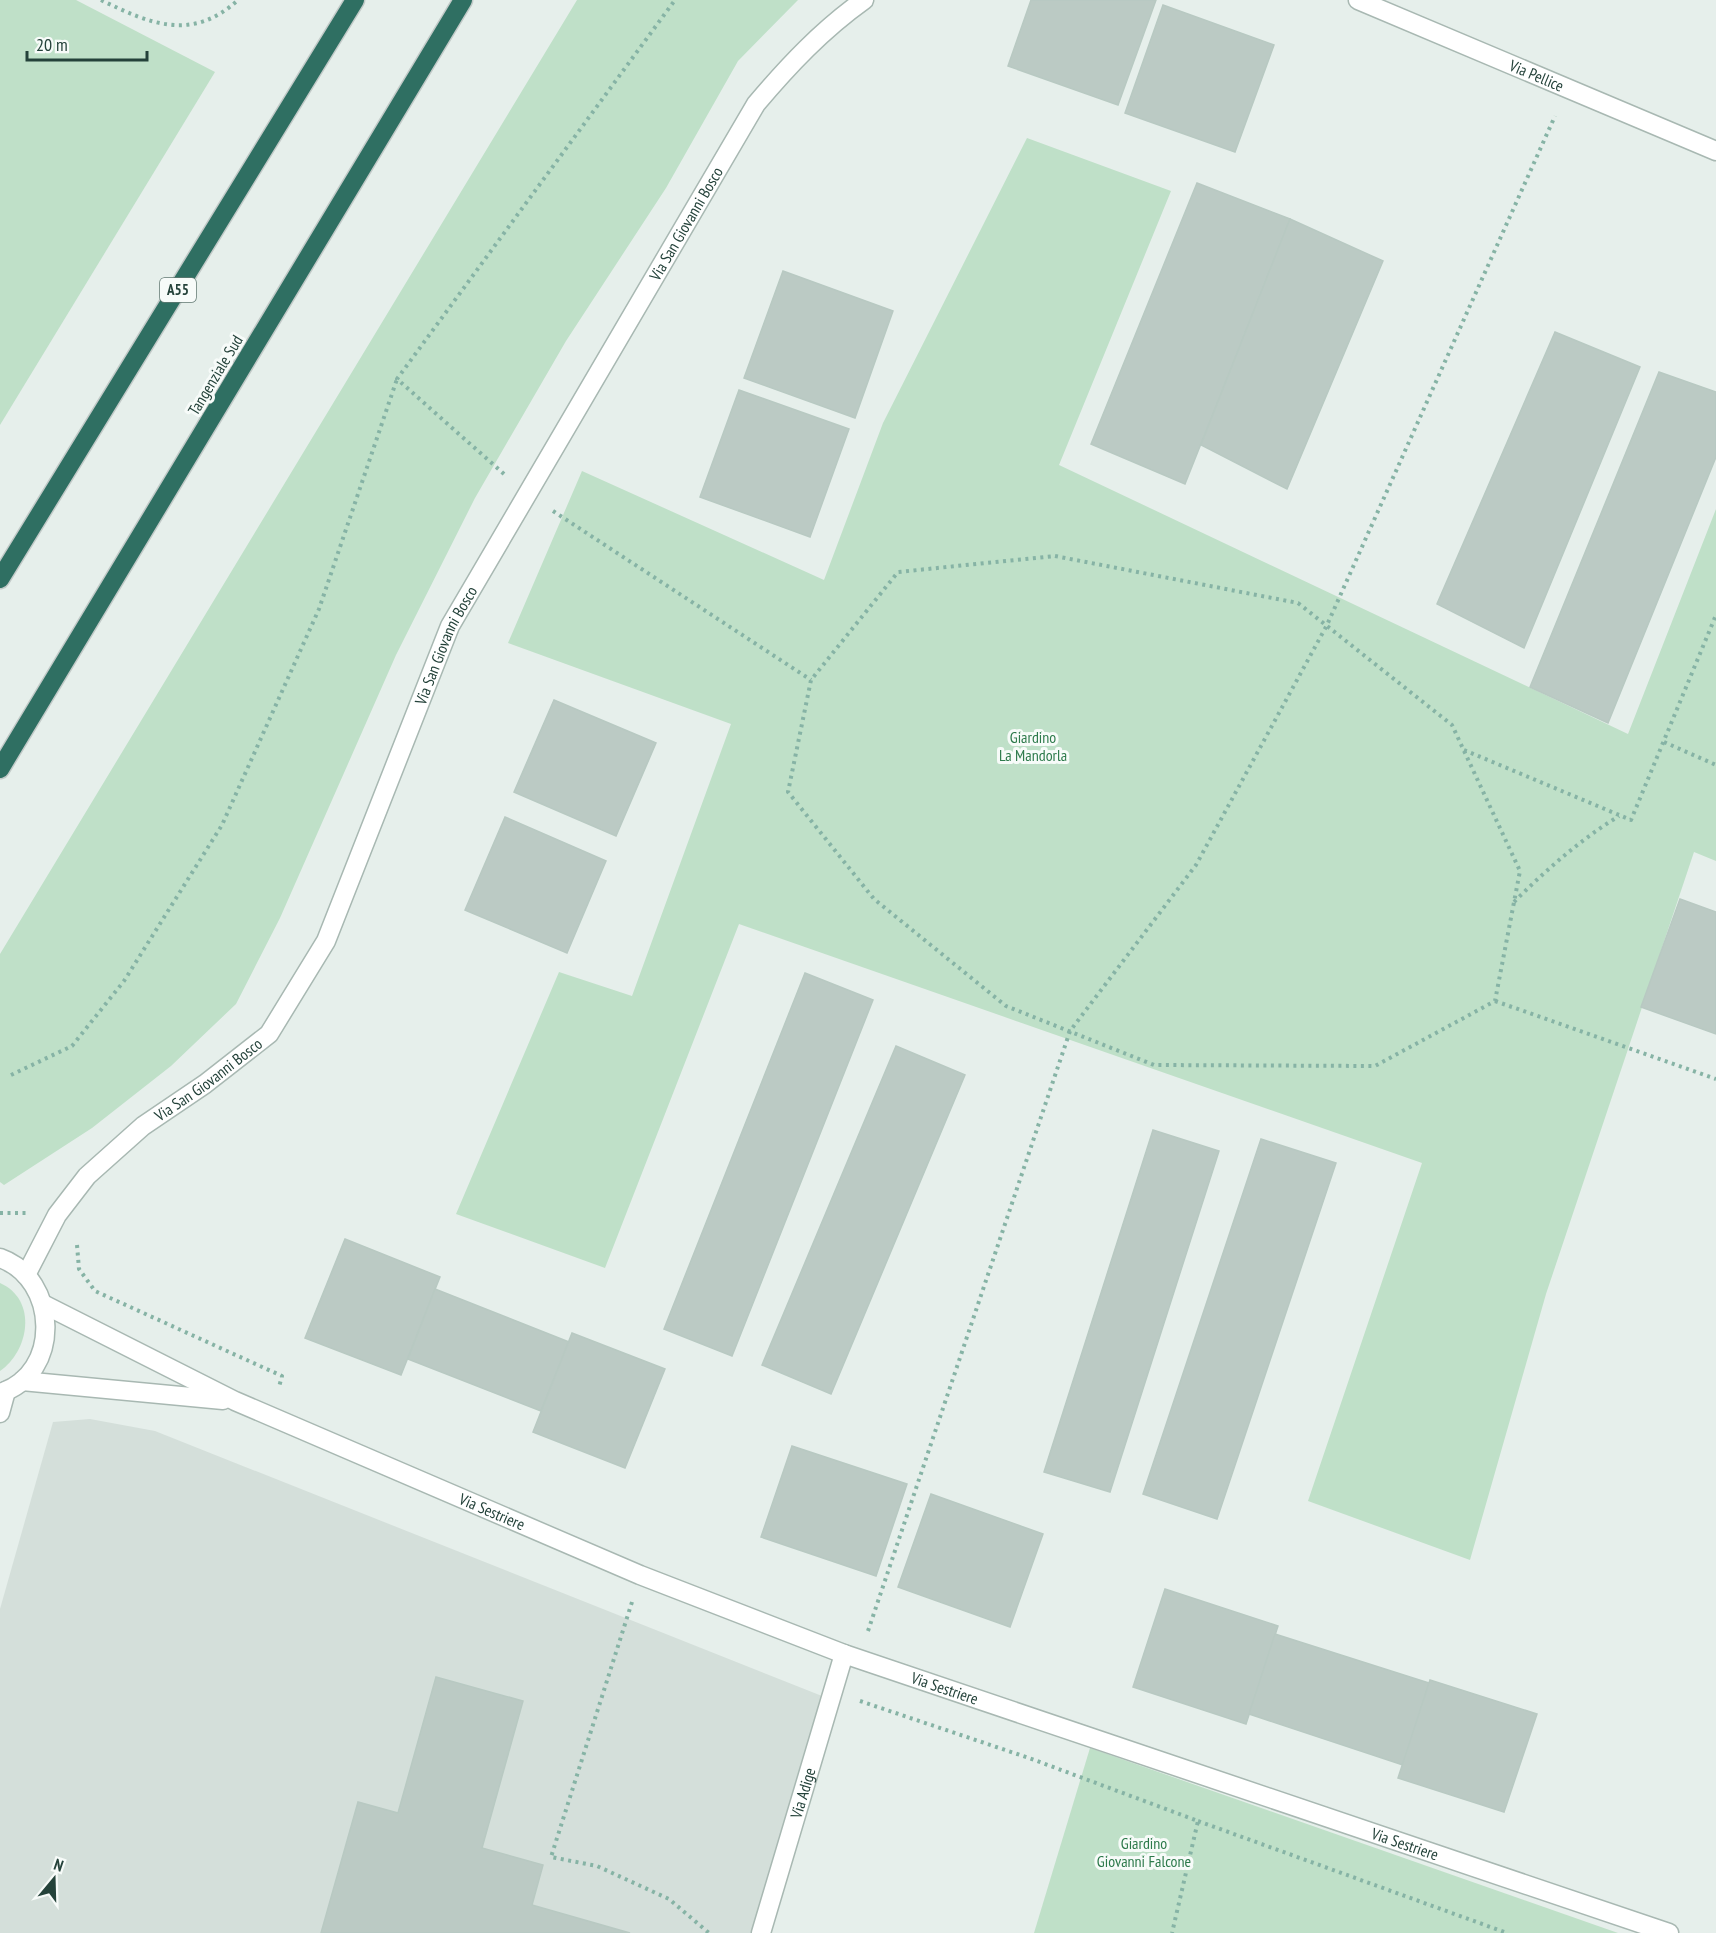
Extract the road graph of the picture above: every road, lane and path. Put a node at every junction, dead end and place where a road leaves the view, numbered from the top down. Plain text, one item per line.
1 (101, 0) edge
2 (238, 0) edge
3 (355, 0) edge
4 (463, 0) edge
5 (675, 0) edge
6 (864, 0) edge
7 (1362, 1) edge
8 (1568, 89) junction
9 (1716, 151) edge
10 (397, 379) junction
11 (527, 495) junction
12 (0, 579) edge
13 (1716, 615) edge
14 (1327, 625) junction
15 (811, 680) junction
16 (1664, 742) junction
17 (1463, 750) junction
18 (1716, 765) edge
19 (0, 770) edge
20 (1620, 815) junction
21 (1514, 903) junction
22 (1496, 1001) junction
23 (1070, 1031) junction
24 (11, 1075) dead end
25 (1716, 1079) edge
26 (24, 1211) dead end
27 (0, 1213) edge
28 (77, 1241) dead end
29 (0, 1258) edge
30 (26, 1275) junction
31 (44, 1304) junction
32 (22, 1381) junction
33 (3, 1392) edge
34 (236, 1401) junction
35 (0, 1413) edge
36 (271, 1416) junction
37 (640, 1575) junction
38 (851, 1656) junction
39 (857, 1700) dead end
40 (1198, 1821) junction
41 (709, 1933) edge
42 (761, 1933) edge
43 (1172, 1933) edge
44 (1507, 1933) edge
45 (1669, 1933) edge

1 - 2 path
3 - 12 highway, A55
4 - 19 highway, Tangenziale Sud
5 - 10 path
6 - 11 street, Via San Giovanni Bosco
7 - 8 street, Via Pellice
8 - 9 street, Via Pellice
8 - 14 path
10 - 11 path
10 - 24 path
11 - 15 path
11 - 30 street, Via San Giovanni Bosco
13 - 16 path
14 - 15 path
14 - 17 path
14 - 23 path
15 - 23 path
16 - 18 path
16 - 20 path
17 - 20 path
17 - 21 path
20 - 21 path
21 - 22 path
22 - 23 path
22 - 25 path
23 - 38 path
26 - 27 path
28 - 36 path
29 - 30 street
30 - 31 street
31 - 32 street
31 - 34 street, Via Sestriere
32 - 33 street
32 - 34 street, Via Sestriere
33 - 35 street
34 - 36 street, Via Sestriere
36 - 37 street, Via Sestriere
37 - 38 street, Via Sestriere
37 - 41 path
38 - 42 street, Via Adige
38 - 45 street, Via Sestriere
39 - 40 path
40 - 43 path
40 - 44 path

